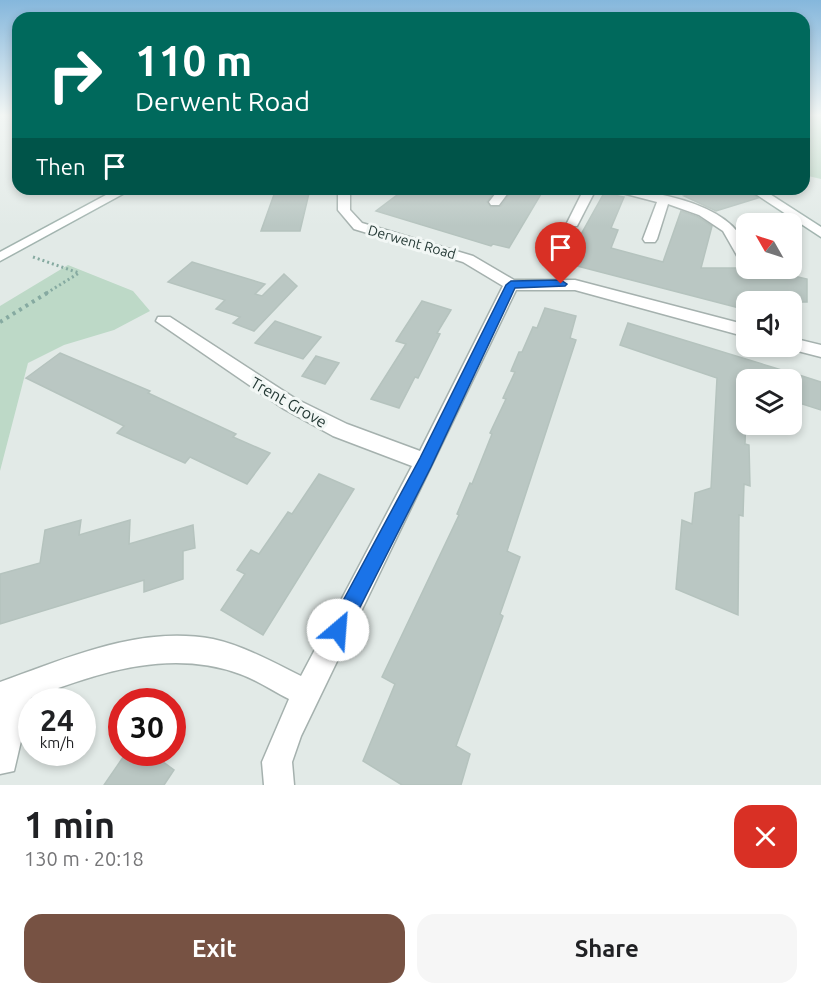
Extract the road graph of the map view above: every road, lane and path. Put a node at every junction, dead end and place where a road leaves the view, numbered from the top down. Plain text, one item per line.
1 (115, 195) edge
2 (343, 195) edge
3 (500, 195) edge
4 (587, 195) edge
5 (640, 195) edge
6 (763, 195) edge
7 (663, 200) junction
8 (495, 202) dead end
9 (573, 223) dead end
10 (821, 233) edge
11 (650, 239) dead end
12 (736, 242) edge
13 (12, 250) junction
14 (0, 257) edge
15 (511, 285) junction
16 (164, 321) dead end
17 (0, 322) edge
18 (736, 328) edge
19 (802, 346) edge
20 (821, 351) edge
21 (425, 462) junction
22 (10, 693) edge
23 (306, 693) junction
24 (3, 760) dead end
25 (279, 785) edge

1 - 13 street
2 - 15 street, Derwent Road
3 - 8 street
4 - 9 street
5 - 7 street
6 - 10 street
7 - 11 street
7 - 12 street
13 - 14 street
13 - 17 path
15 - 18 street
15 - 21 street
16 - 21 street, Trent Grove
19 - 20 street
21 - 23 street
22 - 23 street
22 - 24 street
23 - 25 street

